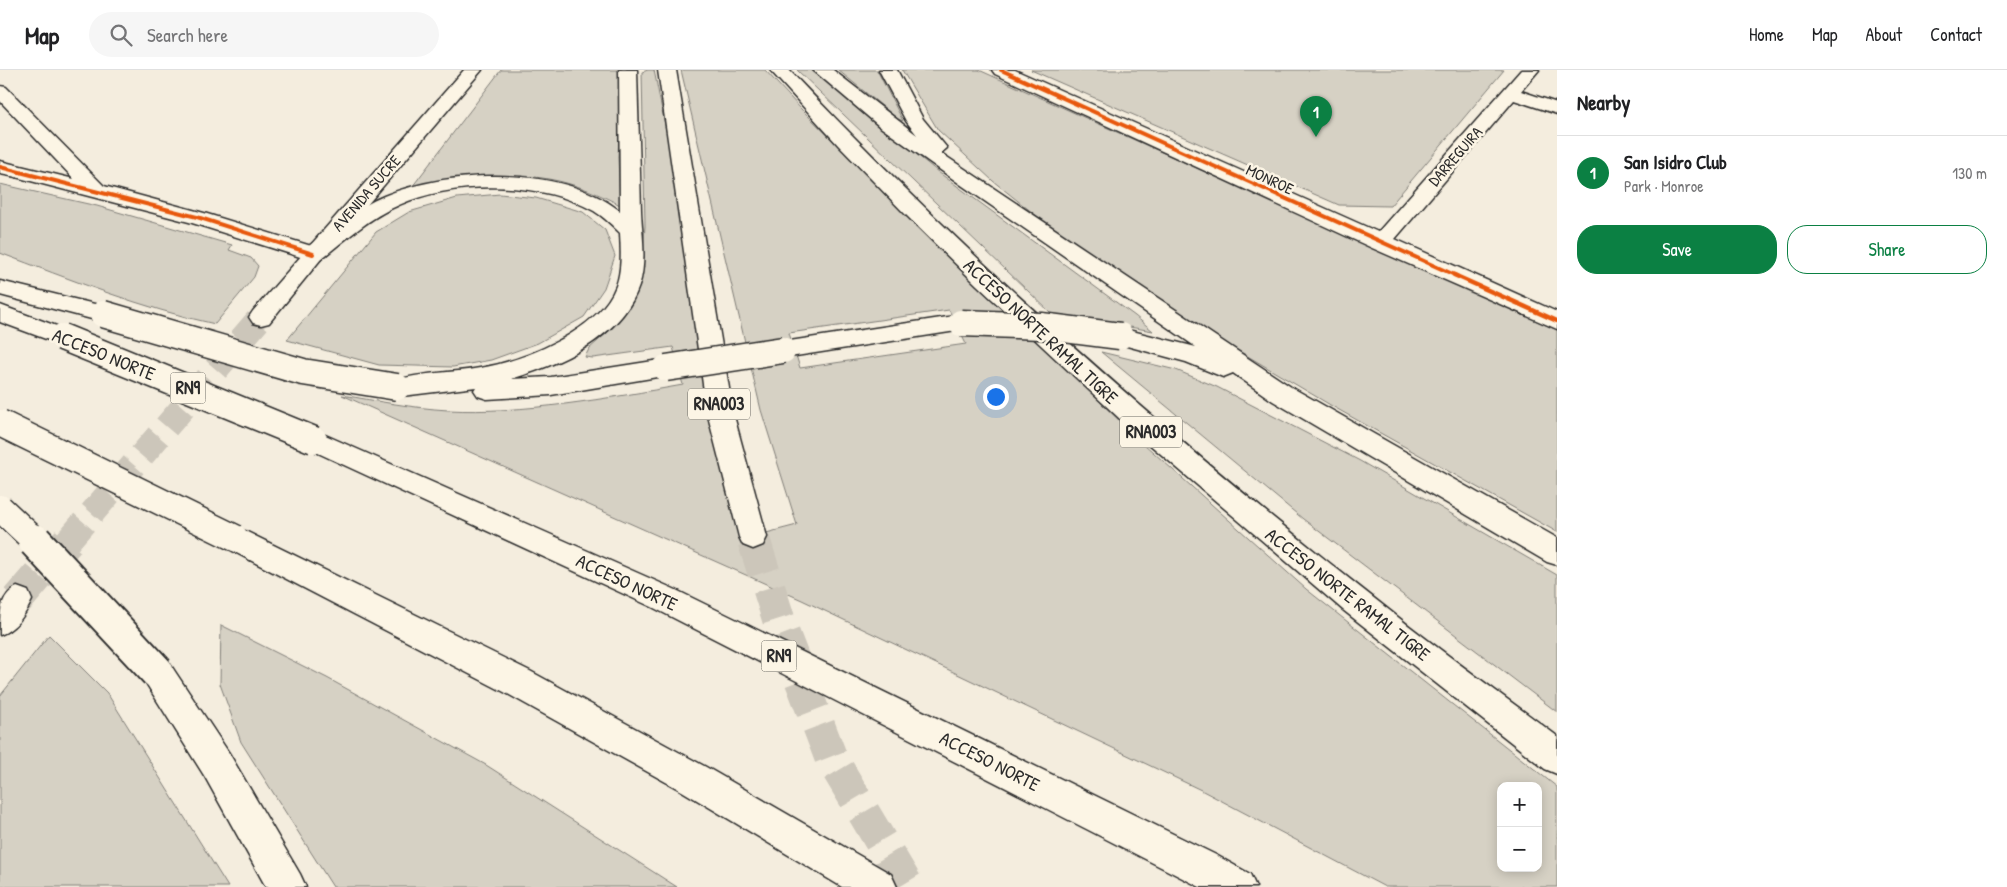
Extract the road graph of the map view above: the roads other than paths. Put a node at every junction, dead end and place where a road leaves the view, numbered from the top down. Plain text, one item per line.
1 (466, 70) edge
2 (473, 70) edge
3 (628, 70) edge
4 (667, 70) edge
5 (779, 70) edge
6 (822, 70) edge
7 (888, 70) edge
8 (1001, 70) edge
9 (1530, 70) edge
10 (0, 91) edge
11 (453, 92) junction
12 (1510, 93) junction
13 (1557, 109) edge
14 (4, 168) edge
15 (967, 180) junction
16 (96, 190) junction
17 (631, 232) junction
18 (1380, 243) junction
19 (313, 254) junction
20 (0, 288) edge
21 (0, 313) edge
22 (261, 317) tunnel mouth
23 (1557, 321) edge
24 (399, 387) junction
25 (1282, 394) junction
26 (0, 423) edge
27 (0, 508) edge
28 (753, 536) tunnel mouth
29 (1557, 553) edge
30 (1557, 757) edge
31 (286, 887) edge
32 (878, 887) edge
33 (1237, 887) edge

1 - 11 main road
2 - 11 main road, AVENIDA SUCRE
3 - 17 main road
4 - 28 main road, RNA003
5 - 30 main road, ACCESO NORTE RAMAL TIGRE / RNA003
6 - 15 main road
7 - 15 main road
8 - 18 main road, MONROE
9 - 12 main road, DARREGUIRA
10 - 16 main road
11 - 19 main road, AVENIDA SUCRE
12 - 13 main road
12 - 18 main road, DARREGUIRA
14 - 16 main road
15 - 25 main road
16 - 19 main road
17 - 19 main road
17 - 24 main road
18 - 23 main road, MONROE
19 - 22 main road, AVENIDA SUCRE
20 - 24 main road, bridge
21 - 33 main road, ACCESO NORTE / RN9, bridge
24 - 25 main road, bridge
25 - 29 main road
26 - 32 main road, bridge
27 - 31 main road, bridge

